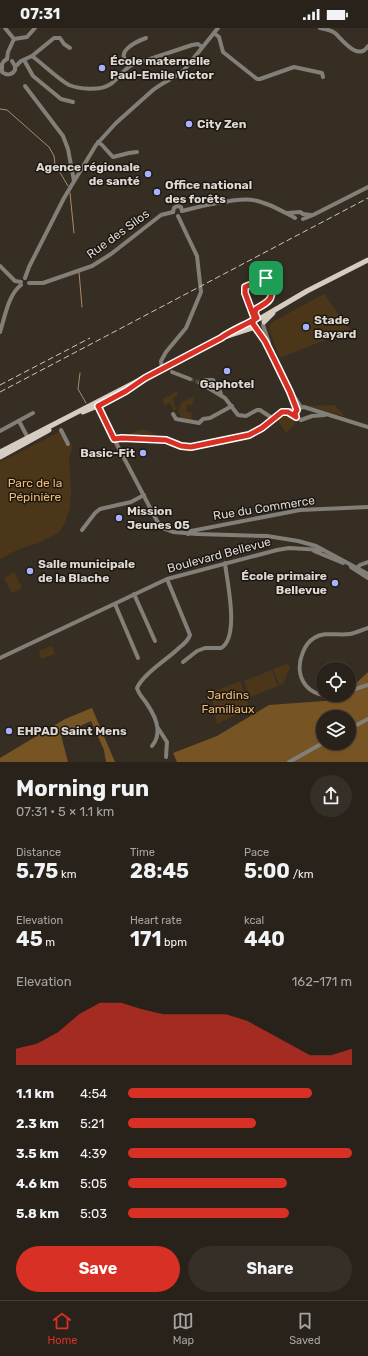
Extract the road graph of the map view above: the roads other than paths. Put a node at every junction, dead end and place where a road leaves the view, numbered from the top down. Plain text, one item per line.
1 (5, 28) edge
2 (35, 28) edge
3 (218, 28) edge
4 (320, 28) edge
5 (332, 30) edge
6 (214, 33) junction
7 (146, 38) dead end
8 (14, 39) junction
9 (368, 46) edge
10 (202, 47) junction
11 (70, 48) dead end
12 (32, 56) junction
13 (7, 59) junction
14 (12, 61) junction
15 (22, 61) junction
16 (132, 65) junction
17 (15, 67) junction
18 (323, 77) dead end
19 (25, 86) dead end
20 (73, 102) dead end
21 (98, 142) junction
22 (137, 152) dead end
23 (74, 181) junction
24 (368, 187) edge
25 (182, 211) junction
26 (173, 212) junction
27 (285, 212) junction
28 (296, 213) junction
29 (178, 216) junction
30 (303, 217) junction
31 (295, 218) junction
32 (368, 260) edge
33 (0, 266) edge
34 (25, 278) junction
35 (21, 283) junction
36 (29, 283) junction
37 (259, 321) junction
38 (256, 328) junction
39 (0, 332) edge
40 (221, 338) junction
41 (274, 359) junction
42 (162, 369) junction
43 (172, 372) dead end
44 (190, 379) tunnel mouth
45 (221, 394) junction
46 (98, 403) junction
47 (232, 406) junction
48 (300, 409) junction
49 (282, 412) junction
50 (33, 413) dead end
51 (173, 414) dead end
52 (324, 415) junction
53 (270, 417) junction
54 (296, 417) junction
55 (307, 418) junction
56 (19, 421) junction
57 (367, 427) edge
58 (61, 430) dead end
59 (0, 431) edge
60 (113, 438) junction
61 (29, 439) junction
62 (68, 444) dead end
63 (0, 452) edge
64 (0, 457) edge
65 (144, 495) junction
66 (368, 507) edge
67 (82, 530) dead end
68 (188, 534) junction
69 (309, 544) junction
70 (312, 550) junction
71 (322, 550) junction
72 (368, 562) edge
73 (225, 563) junction
74 (357, 569) junction
75 (368, 574) edge
76 (368, 578) edge
77 (167, 579) junction
78 (134, 594) junction
79 (115, 604) junction
80 (368, 628) edge
81 (155, 641) dead end
82 (0, 658) edge
83 (138, 658) dead end
84 (183, 662) dead end
85 (368, 685) edge
86 (356, 689) edge
87 (316, 694) edge
88 (368, 719) edge
89 (356, 725) edge
90 (158, 727) junction
91 (152, 746) dead end
92 (316, 747) edge
93 (166, 757) dead end
94 (288, 762) edge

1 - 8 street
2 - 8 street
3 - 6 street
4 - 5 street
5 - 9 street
6 - 10 street
6 - 18 street
7 - 16 street
8 - 13 street
10 - 16 street
10 - 21 street
11 - 12 street
12 - 15 street
12 - 16 street
13 - 14 street
13 - 17 street
14 - 15 street
14 - 17 street
15 - 17 street
15 - 20 street
19 - 23 street
21 - 22 street
21 - 23 street
23 - 34 street
24 - 30 street
25 - 26 street
25 - 27 street
25 - 29 street
26 - 29 street
26 - 36 street, Rue des Silos
27 - 28 street
27 - 31 street
28 - 30 street
28 - 31 street
29 - 42 street
30 - 31 street
32 - 37 main road
33 - 35 street
34 - 35 street
34 - 36 street
35 - 36 street
35 - 39 street
37 - 37 street
37 - 38 main road
37 - 38 main road
37 - 40 main road
37 - 41 street
38 - 40 main road
38 - 41 street
40 - 42 main road
41 - 48 street
42 - 46 main road
43 - 44 street
45 - 45 street
45 - 47 street
46 - 60 street
46 - 61 main road
47 - 51 street
47 - 53 street
48 - 49 street
48 - 52 street
48 - 54 street
48 - 55 street
49 - 53 street
49 - 54 street
50 - 56 street
52 - 55 street
52 - 57 street
53 - 60 street
54 - 55 street
56 - 59 street
56 - 61 street
58 - 62 street
60 - 65 street
61 - 63 main road
61 - 64 main road
65 - 67 street
65 - 68 street
66 - 68 street, Rue du Commerce
68 - 69 street
69 - 70 street
69 - 71 street
70 - 71 street
70 - 73 street, Boulevard Bellevue
70 - 74 street
71 - 74 street
72 - 74 street
73 - 77 street, Boulevard Bellevue
73 - 84 street
74 - 75 street
74 - 76 street
77 - 78 street, Boulevard Bellevue
77 - 90 street
78 - 79 street, Boulevard Bellevue
78 - 81 street
79 - 82 street, Boulevard Bellevue
79 - 83 street
80 - 87 street
85 - 86 street
88 - 89 street
90 - 91 street
90 - 93 street
92 - 94 street

